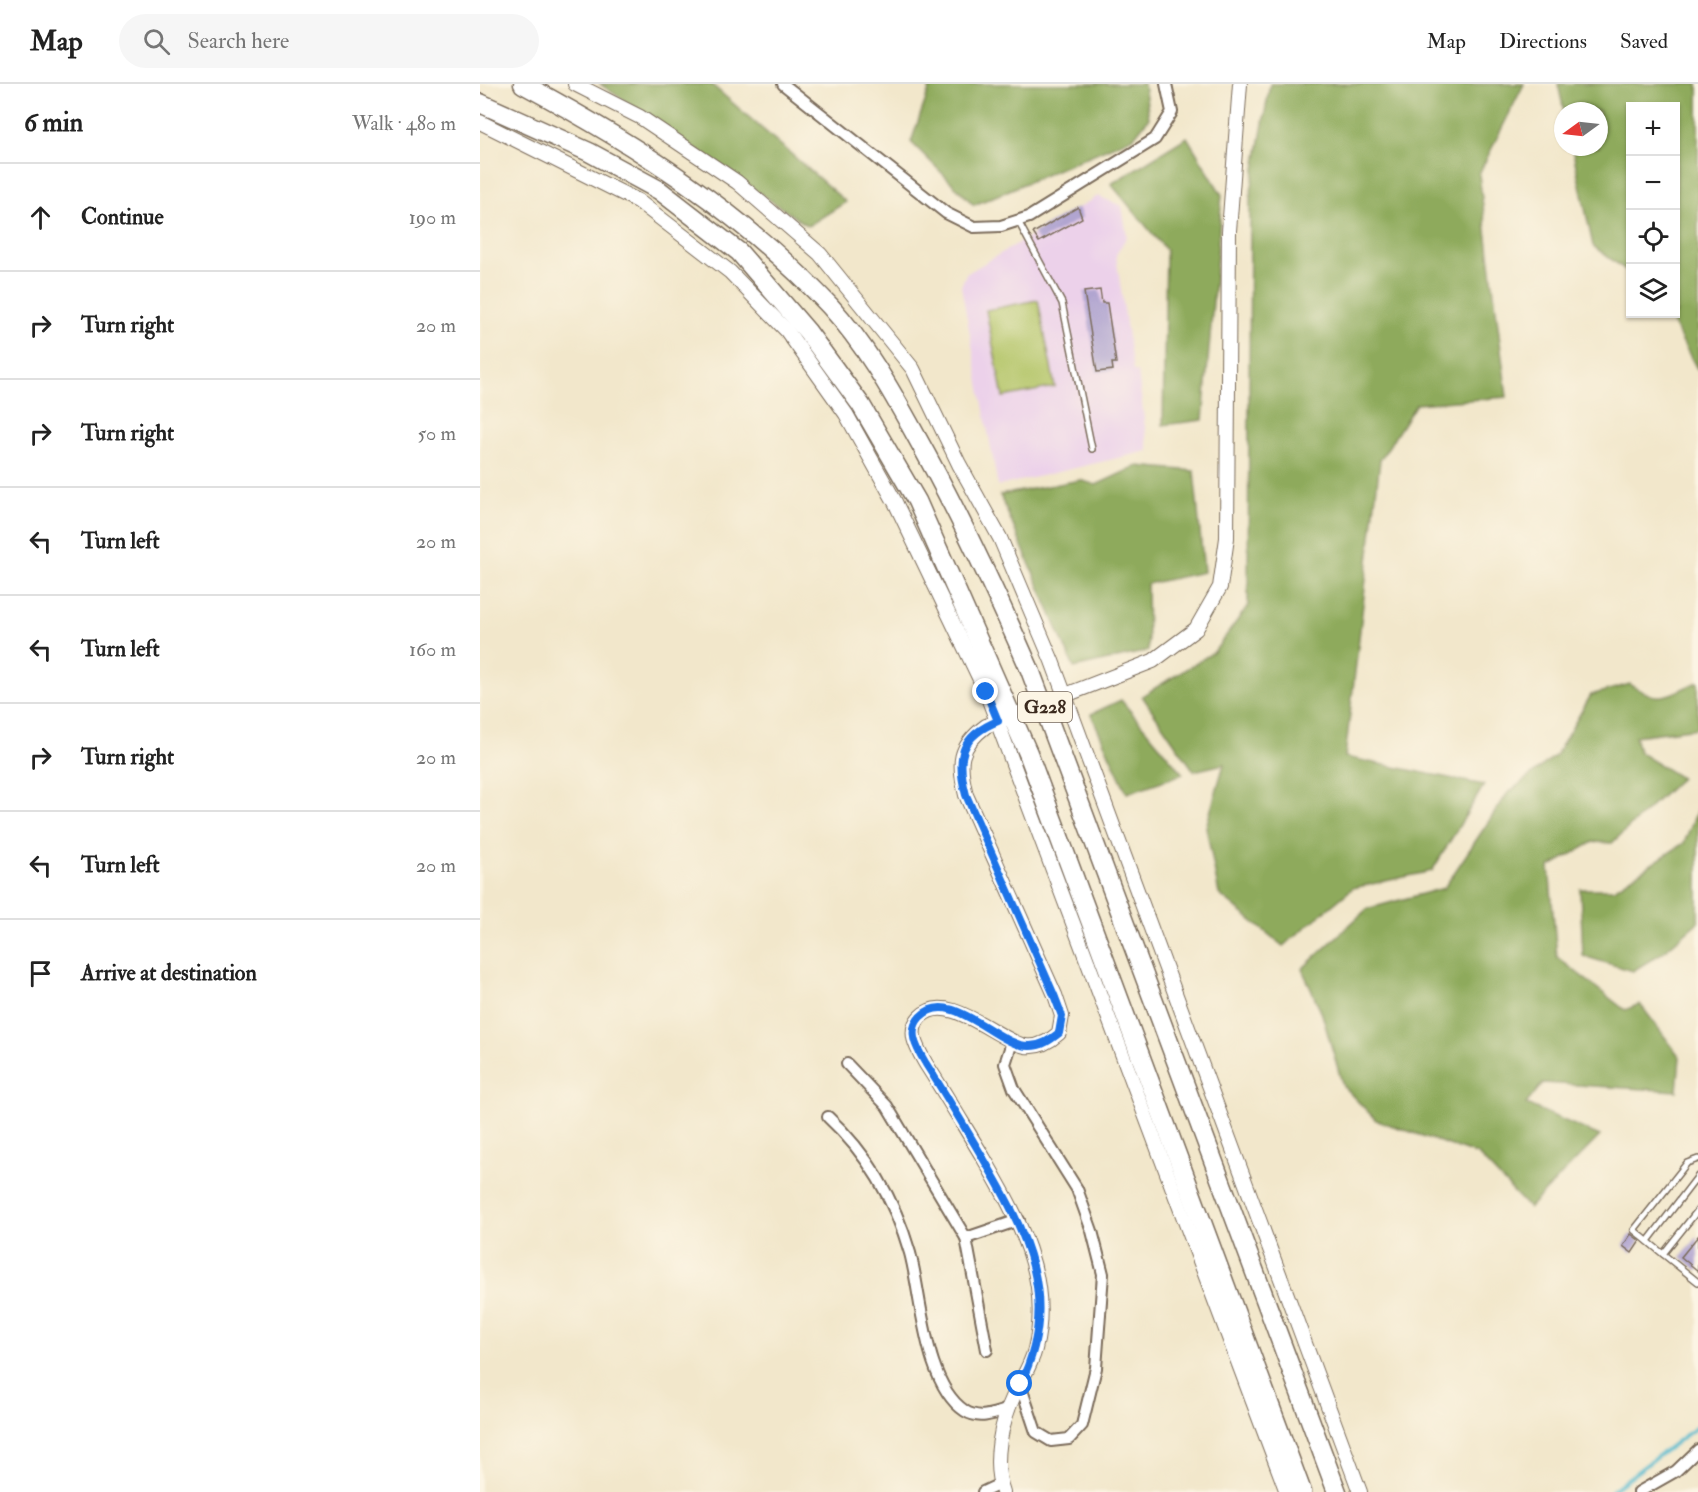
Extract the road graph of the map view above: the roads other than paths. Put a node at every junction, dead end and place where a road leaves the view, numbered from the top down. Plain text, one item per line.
1 (523, 84) edge
2 (575, 84) edge
3 (783, 84) edge
4 (1166, 84) edge
5 (1240, 84) edge
6 (480, 103) edge
7 (480, 122) edge
8 (1018, 221) junction
9 (1092, 449) dead end
10 (1066, 695) junction
11 (1043, 704) junction
12 (1005, 719) junction
13 (1012, 1042) junction
14 (847, 1064) dead end
15 (828, 1117) dead end
16 (1698, 1159) edge
17 (1698, 1176) edge
18 (1698, 1210) edge
19 (1019, 1221) junction
20 (966, 1238) junction
21 (1648, 1241) junction
22 (1663, 1254) junction
23 (1698, 1282) edge
24 (987, 1350) dead end
25 (1020, 1384) junction
26 (1264, 1388) junction
27 (1009, 1409) junction
28 (1698, 1450) edge
29 (1001, 1488) edge
30 (983, 1492) edge
31 (1287, 1492) edge
32 (1302, 1492) edge
33 (1312, 1492) edge
34 (1337, 1492) edge
35 (1360, 1492) edge
36 (1639, 1492) edge

1 - 11 highway, G228
2 - 10 street
3 - 8 street
4 - 8 street
5 - 10 street
6 - 12 highway, G228
7 - 12 street
8 - 9 lane
10 - 11 street
10 - 35 street
11 - 12 street
11 - 34 highway, G228
12 - 13 street
12 - 26 highway, G228
12 - 31 street
13 - 19 street
13 - 25 street
14 - 20 street
15 - 27 street
16 - 21 lane
17 - 21 lane
18 - 22 lane
19 - 20 street
19 - 25 street
20 - 24 street
21 - 22 lane
22 - 23 lane
25 - 27 street
26 - 32 highway, G228
26 - 33 highway
27 - 29 street
28 - 36 street
29 - 30 street

